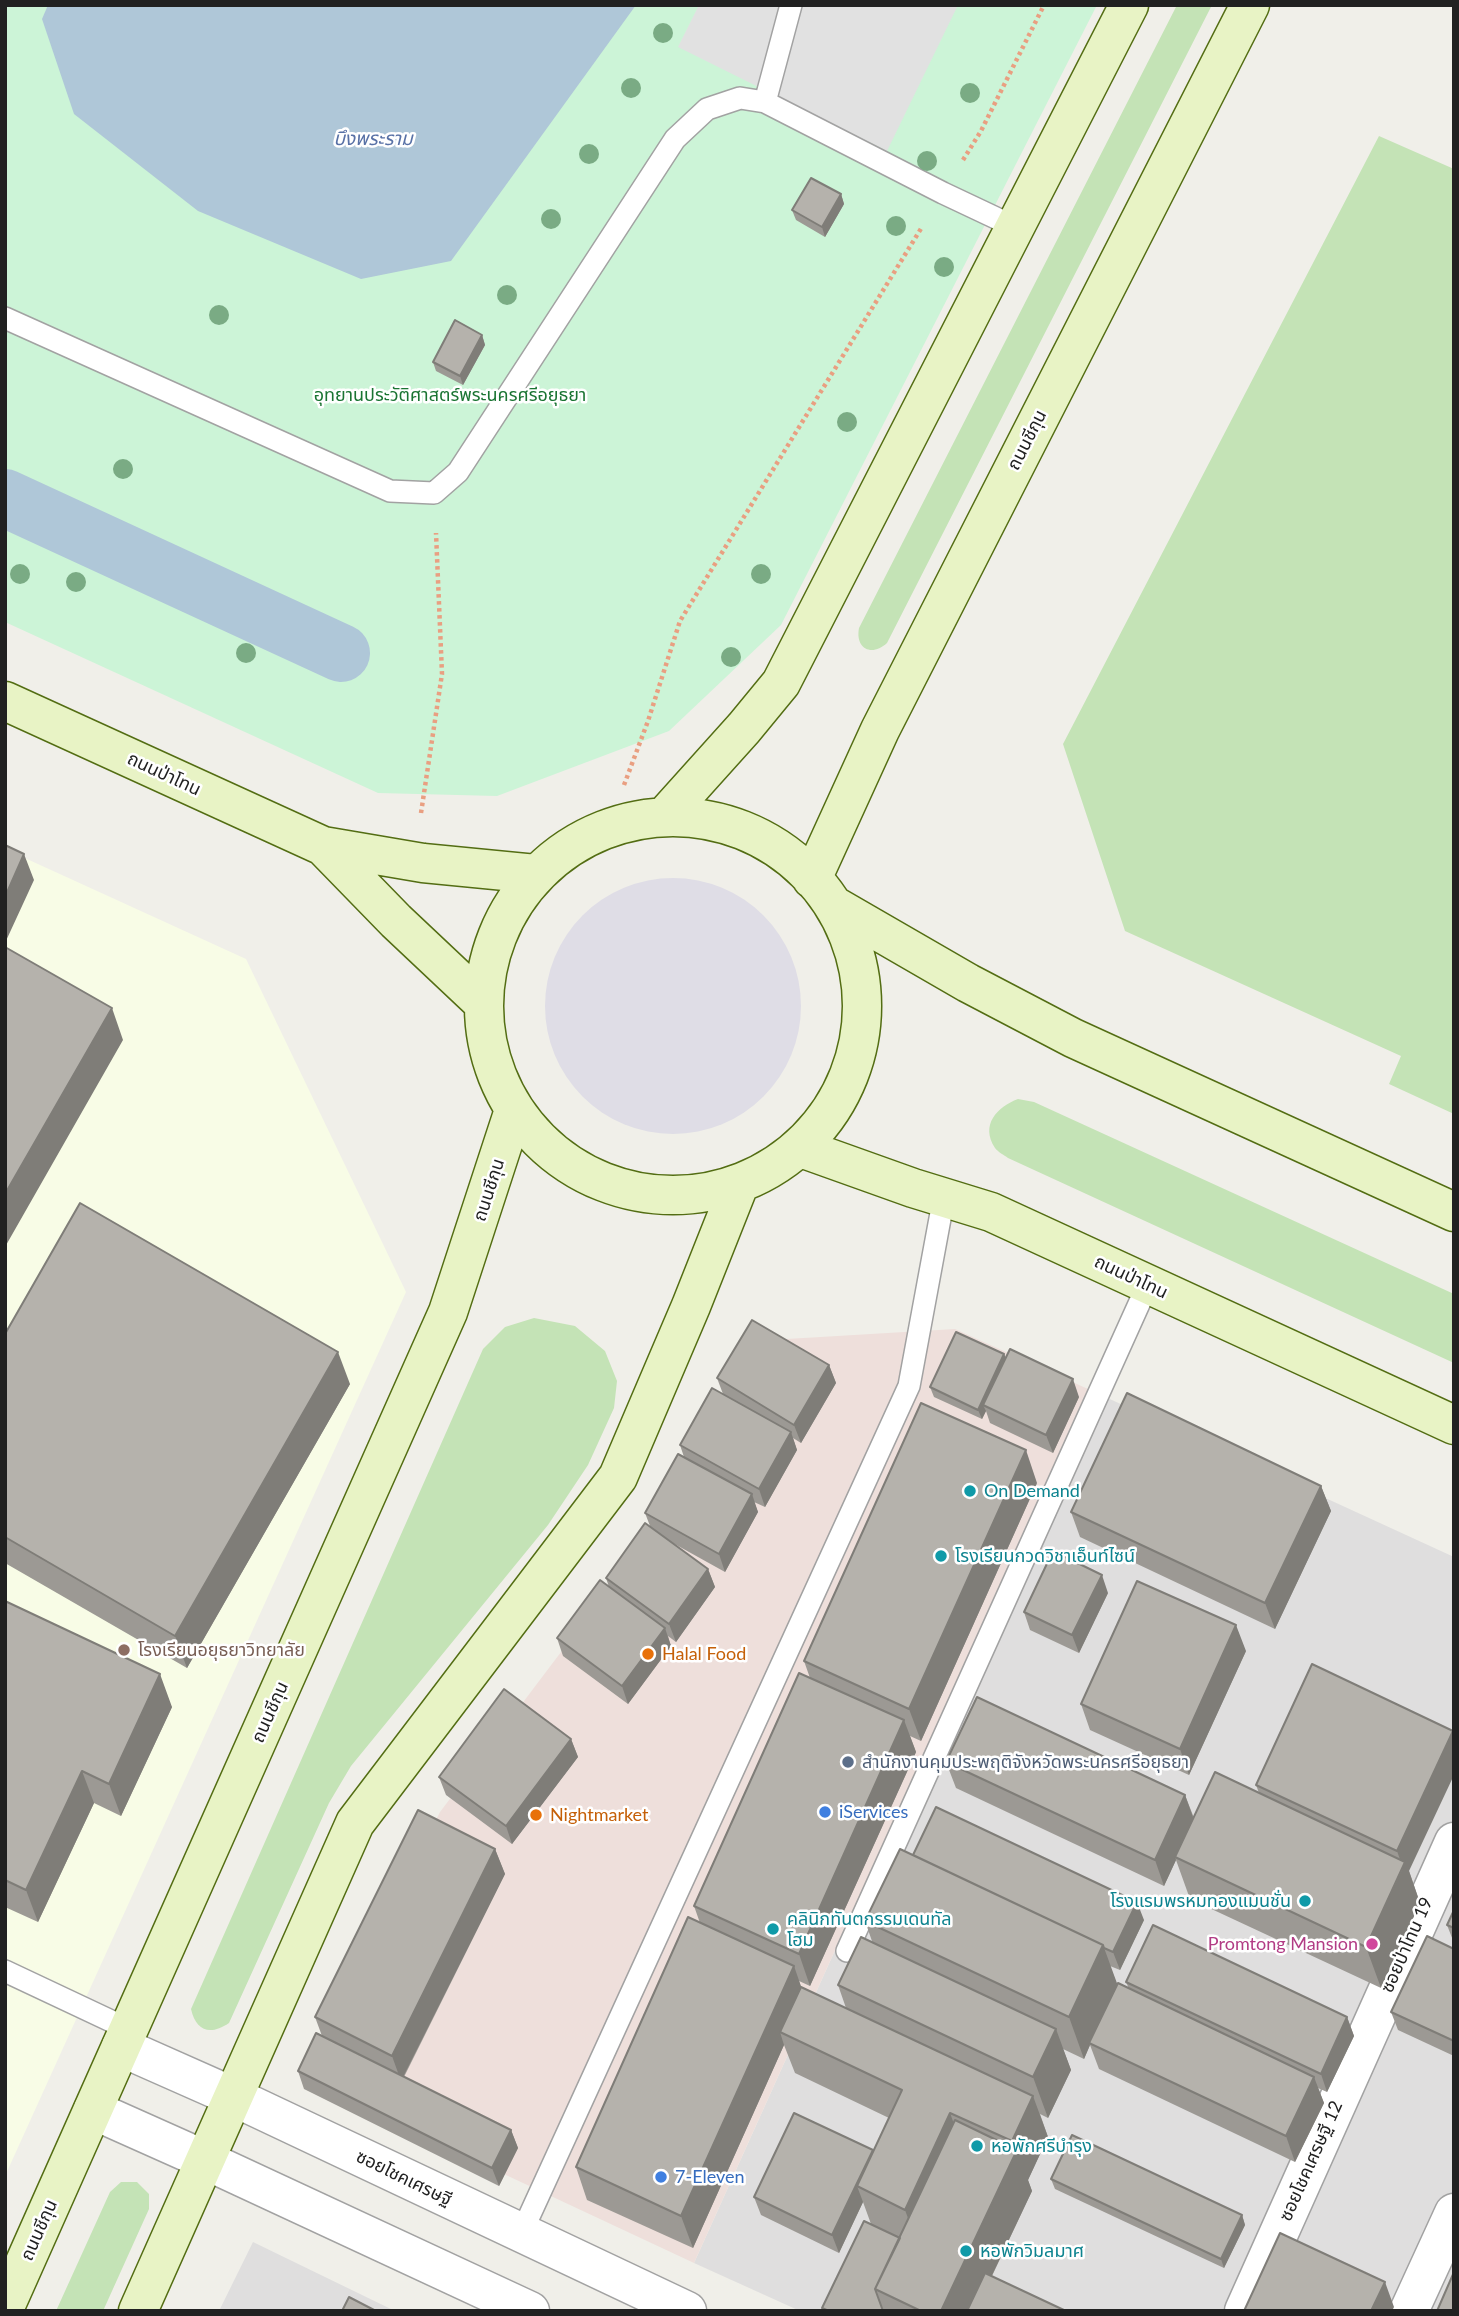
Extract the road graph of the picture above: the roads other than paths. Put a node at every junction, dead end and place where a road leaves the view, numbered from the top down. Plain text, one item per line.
1 (791, 5) edge
2 (1129, 5) edge
3 (1250, 5) edge
4 (765, 102) junction
5 (1015, 227) junction
6 (5, 318) edge
7 (5, 701) edge
8 (664, 817) junction
9 (323, 846) junction
10 (536, 874) junction
11 (822, 892) junction
12 (482, 1003) junction
13 (514, 1110) junction
14 (801, 1148) junction
15 (738, 1185) junction
16 (944, 1197) junction
17 (1454, 1212) edge
18 (1148, 1284) junction
19 (1454, 1425) edge
20 (1454, 1842) edge
21 (847, 1951) dead end
22 (5, 1971) edge
23 (1378, 2010) joint
24 (124, 2038) junction
25 (234, 2097) junction
26 (93, 2110) junction
27 (205, 2160) junction
28 (1454, 2213) edge
29 (521, 2234) junction
30 (5, 2307) edge
31 (138, 2311) edge
32 (530, 2311) edge
33 (687, 2311) edge
34 (1244, 2311) edge
35 (1409, 2311) edge

1 - 4 lane
2 - 5 main road
3 - 11 main road, ถนนชีกุน
4 - 5 lane
4 - 6 lane
5 - 8 main road
7 - 9 main road, ถนนป่าโทน
8 - 10 main road
8 - 11 main road
9 - 10 main road, ถนนป่าโทน
9 - 12 main road, ถนนป่าโทน
10 - 12 main road
11 - 14 main road
11 - 17 main road
12 - 13 main road
13 - 15 main road
13 - 24 main road, ถนนชีกุน
14 - 15 main road
14 - 16 main road, ถนนป่าโทน
15 - 25 main road
16 - 18 main road, ถนนป่าโทน
16 - 29 lane
18 - 19 main road, ถนนป่าโทน
18 - 21 lane
20 - 23 street, ซอยป่าโทน 19
22 - 24 lane
23 - 34 street, ซอยโชคเศรษฐี 12
24 - 25 street, ซอยโชคเศรษฐี
24 - 26 main road, ถนนชีกุน
25 - 27 main road
25 - 29 street, ซอยโชคเศรษฐี
26 - 27 street
26 - 30 main road, ถนนชีกุน
27 - 31 main road
27 - 32 street
28 - 35 street
29 - 33 street, ซอยโชคเศรษฐี

